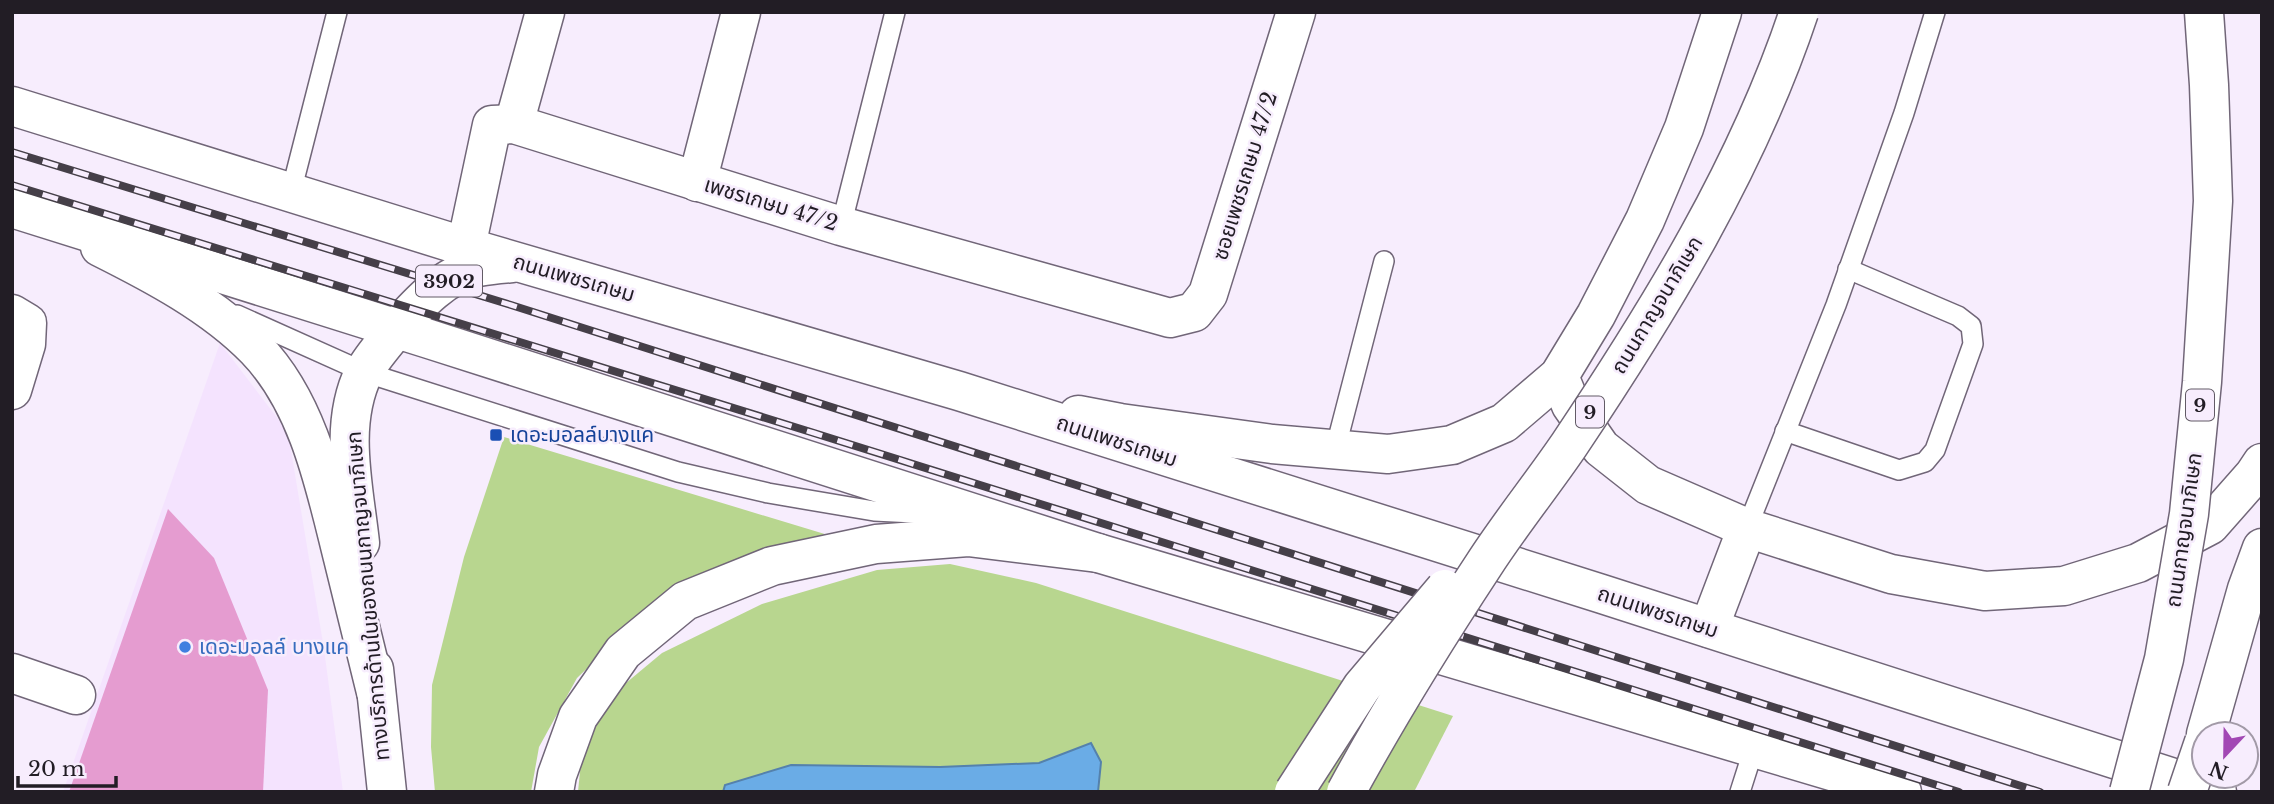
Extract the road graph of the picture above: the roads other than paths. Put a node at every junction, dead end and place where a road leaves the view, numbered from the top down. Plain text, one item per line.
1 (337, 12) edge
2 (545, 12) edge
3 (741, 12) edge
4 (895, 12) edge
5 (1296, 12) edge
6 (1722, 12) edge
7 (1800, 12) edge
8 (1935, 12) edge
9 (2204, 12) edge
10 (12, 106) edge
11 (514, 124) junction
12 (697, 182) junction
13 (291, 192) junction
14 (12, 209) edge
15 (841, 226) junction
16 (467, 247) junction
17 (1384, 261) dead end
18 (517, 262) junction
19 (1848, 269) junction
20 (148, 271) junction
21 (12, 314) edge
22 (1170, 318) joint
23 (396, 329) junction
24 (364, 372) junction
25 (1559, 376) junction
26 (12, 390) edge
27 (959, 391) junction
28 (1785, 431) junction
29 (1568, 445) junction
30 (1335, 450) junction
31 (2262, 463) edge
32 (984, 516) junction
33 (1746, 528) junction
34 (2262, 548) edge
35 (1098, 552) junction
36 (1709, 628) junction
37 (12, 673) edge
38 (376, 692) junction
39 (76, 695) dead end
40 (2210, 720) edge
41 (1754, 748) junction
42 (387, 792) edge
43 (554, 792) edge
44 (1294, 792) edge
45 (1346, 792) edge
46 (1740, 792) edge
47 (1902, 792) edge
48 (2129, 792) edge
49 (2217, 792) edge

1 - 13 lane
2 - 11 main road
3 - 12 main road
4 - 15 lane
5 - 22 main road, ซอยเพชรเกษม 47/2
6 - 25 main road
7 - 29 main road, ถนนกาญจนาภิเษก / 9, bridge
8 - 19 lane
9 - 48 main road, ถนนกาญจนาภิเษก / 9, bridge
10 - 13 main road, ถนนเพชรเกษม
11 - 12 main road, เพชรเกษม 47/2
11 - 16 main road
12 - 15 main road, เพชรเกษม 47/2
13 - 16 main road, ถนนเพชรเกษม
14 - 20 main road
14 - 23 main road
15 - 22 main road, เพชรเกษม 47/2
16 - 18 main road, ถนนเพชรเกษม
17 - 30 lane
18 - 23 main road, 3902
18 - 27 main road, ถนนเพชรเกษม
19 - 28 lane
19 - 28 lane
20 - 24 lane
20 - 38 main road
21 - 26 main road
23 - 24 main road, ทางบริการด้านในของถนนกาญจนาภิเษก / 3902
23 - 32 main road
24 - 32 lane
24 - 38 main road, ทางบริการด้านในของถนนกาญจนาภิเษก / 3902
25 - 30 main road
25 - 33 main road
27 - 30 main road
27 - 36 main road, ถนนเพชรเกษม
28 - 33 lane
29 - 44 main road, bridge
29 - 45 main road, ถนนกาญจนาภิเษก / 9, bridge
31 - 33 main road
32 - 35 main road
33 - 36 main road
34 - 40 main road
35 - 41 main road
35 - 43 main road
36 - 49 main road, ถนนเพชรเกษม
37 - 39 main road
38 - 42 main road, ทางบริการด้านในของถนนกาญจนาภิเษก / 3902
41 - 46 lane
41 - 47 main road

